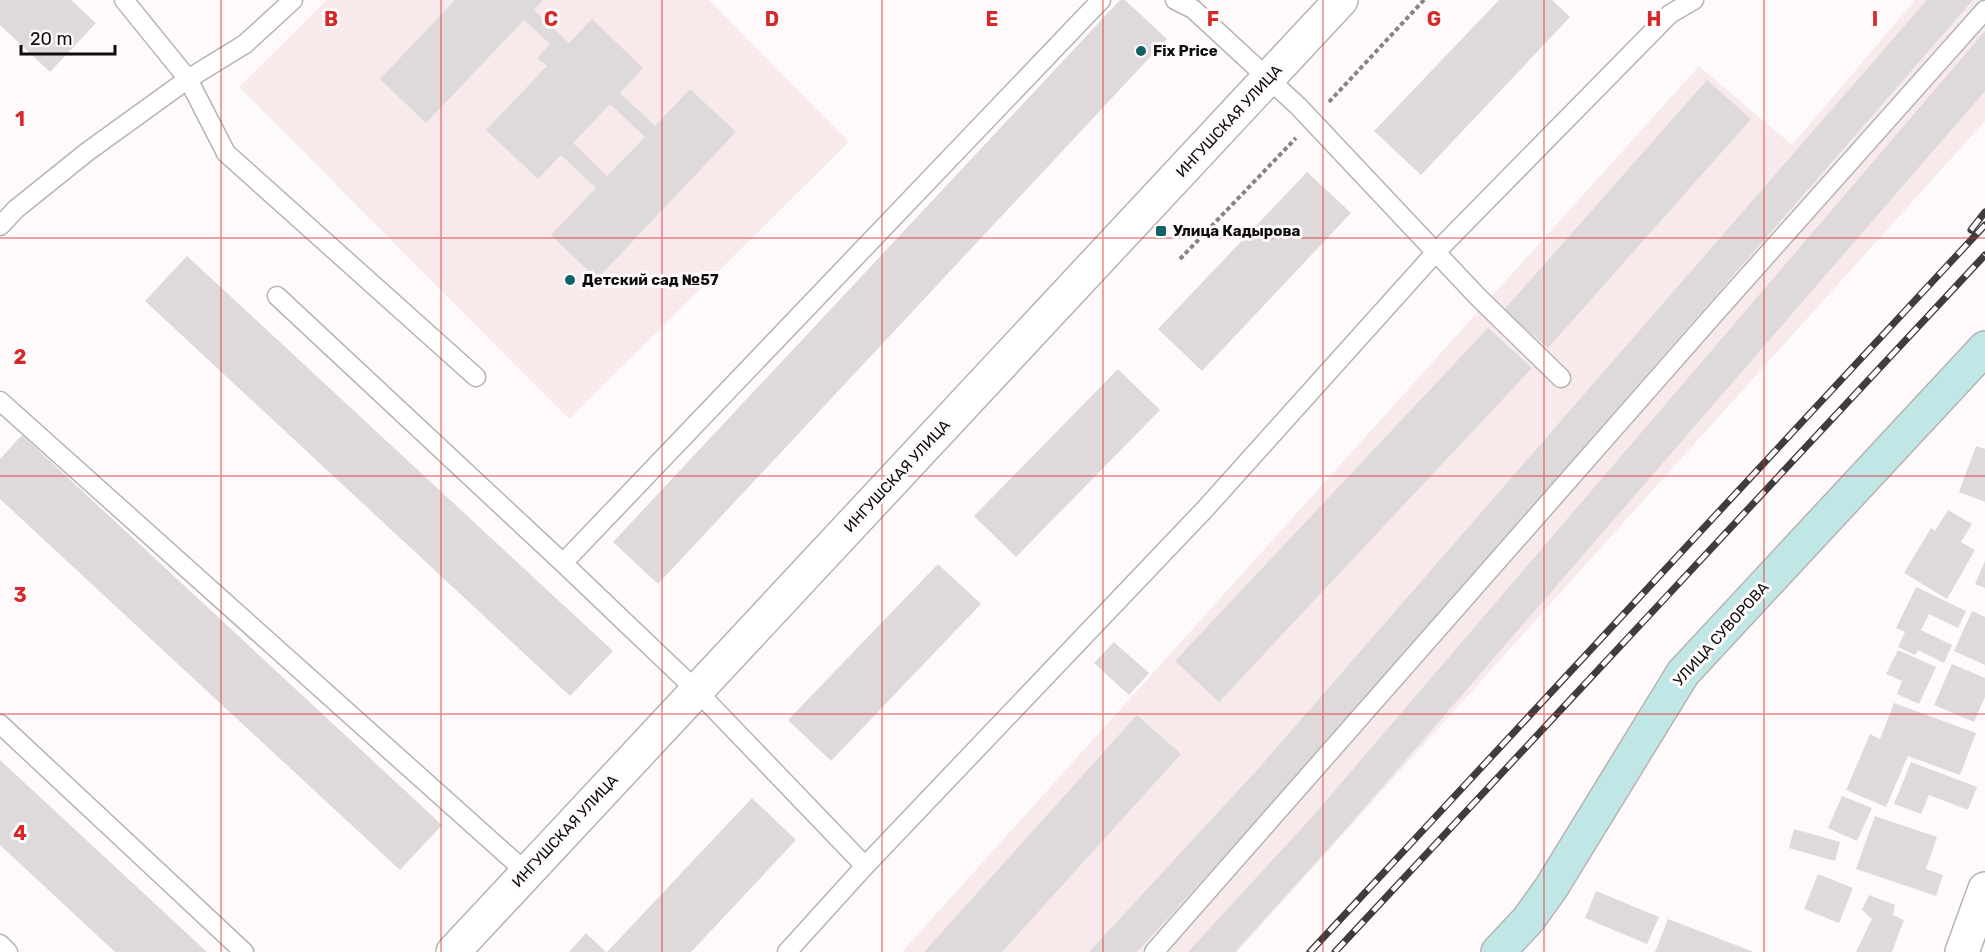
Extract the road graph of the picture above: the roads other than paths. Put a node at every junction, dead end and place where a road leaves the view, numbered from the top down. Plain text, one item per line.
1 (124, 0) edge
2 (293, 0) edge
3 (1101, 0) edge
4 (1175, 0) edge
5 (1341, 0) edge
6 (1694, 0) edge
7 (1985, 10) edge
8 (188, 79) junction
9 (1268, 80) junction
10 (0, 226) edge
11 (1436, 252) junction
12 (277, 296) dead end
13 (1985, 348) edge
14 (476, 377) dead end
15 (1561, 378) dead end
16 (0, 401) edge
17 (563, 563) junction
18 (696, 690) junction
19 (0, 724) edge
20 (865, 866) junction
21 (527, 873) junction
22 (1985, 889) edge
23 (0, 944) edge
24 (8, 952) edge
25 (244, 952) edge
26 (453, 952) edge
27 (787, 952) edge
28 (1154, 952) edge
29 (1498, 952) edge
30 (1962, 952) edge

1 - 8 lane
2 - 8 lane
3 - 17 lane
4 - 9 lane
5 - 9 street, ИНГУШСКАЯ УЛИЦА
6 - 11 lane
7 - 28 lane
8 - 10 lane
8 - 14 lane
9 - 11 lane
9 - 18 street, ИНГУШСКАЯ УЛИЦА
11 - 15 lane
11 - 20 lane
12 - 17 lane
13 - 29 main road, УЛИЦА СУВОРОВА
16 - 21 lane
17 - 18 lane
18 - 20 lane
18 - 21 street, ИНГУШСКАЯ УЛИЦА
19 - 25 lane
20 - 27 lane
21 - 26 street, ИНГУШСКАЯ УЛИЦА
22 - 30 street
23 - 24 lane

